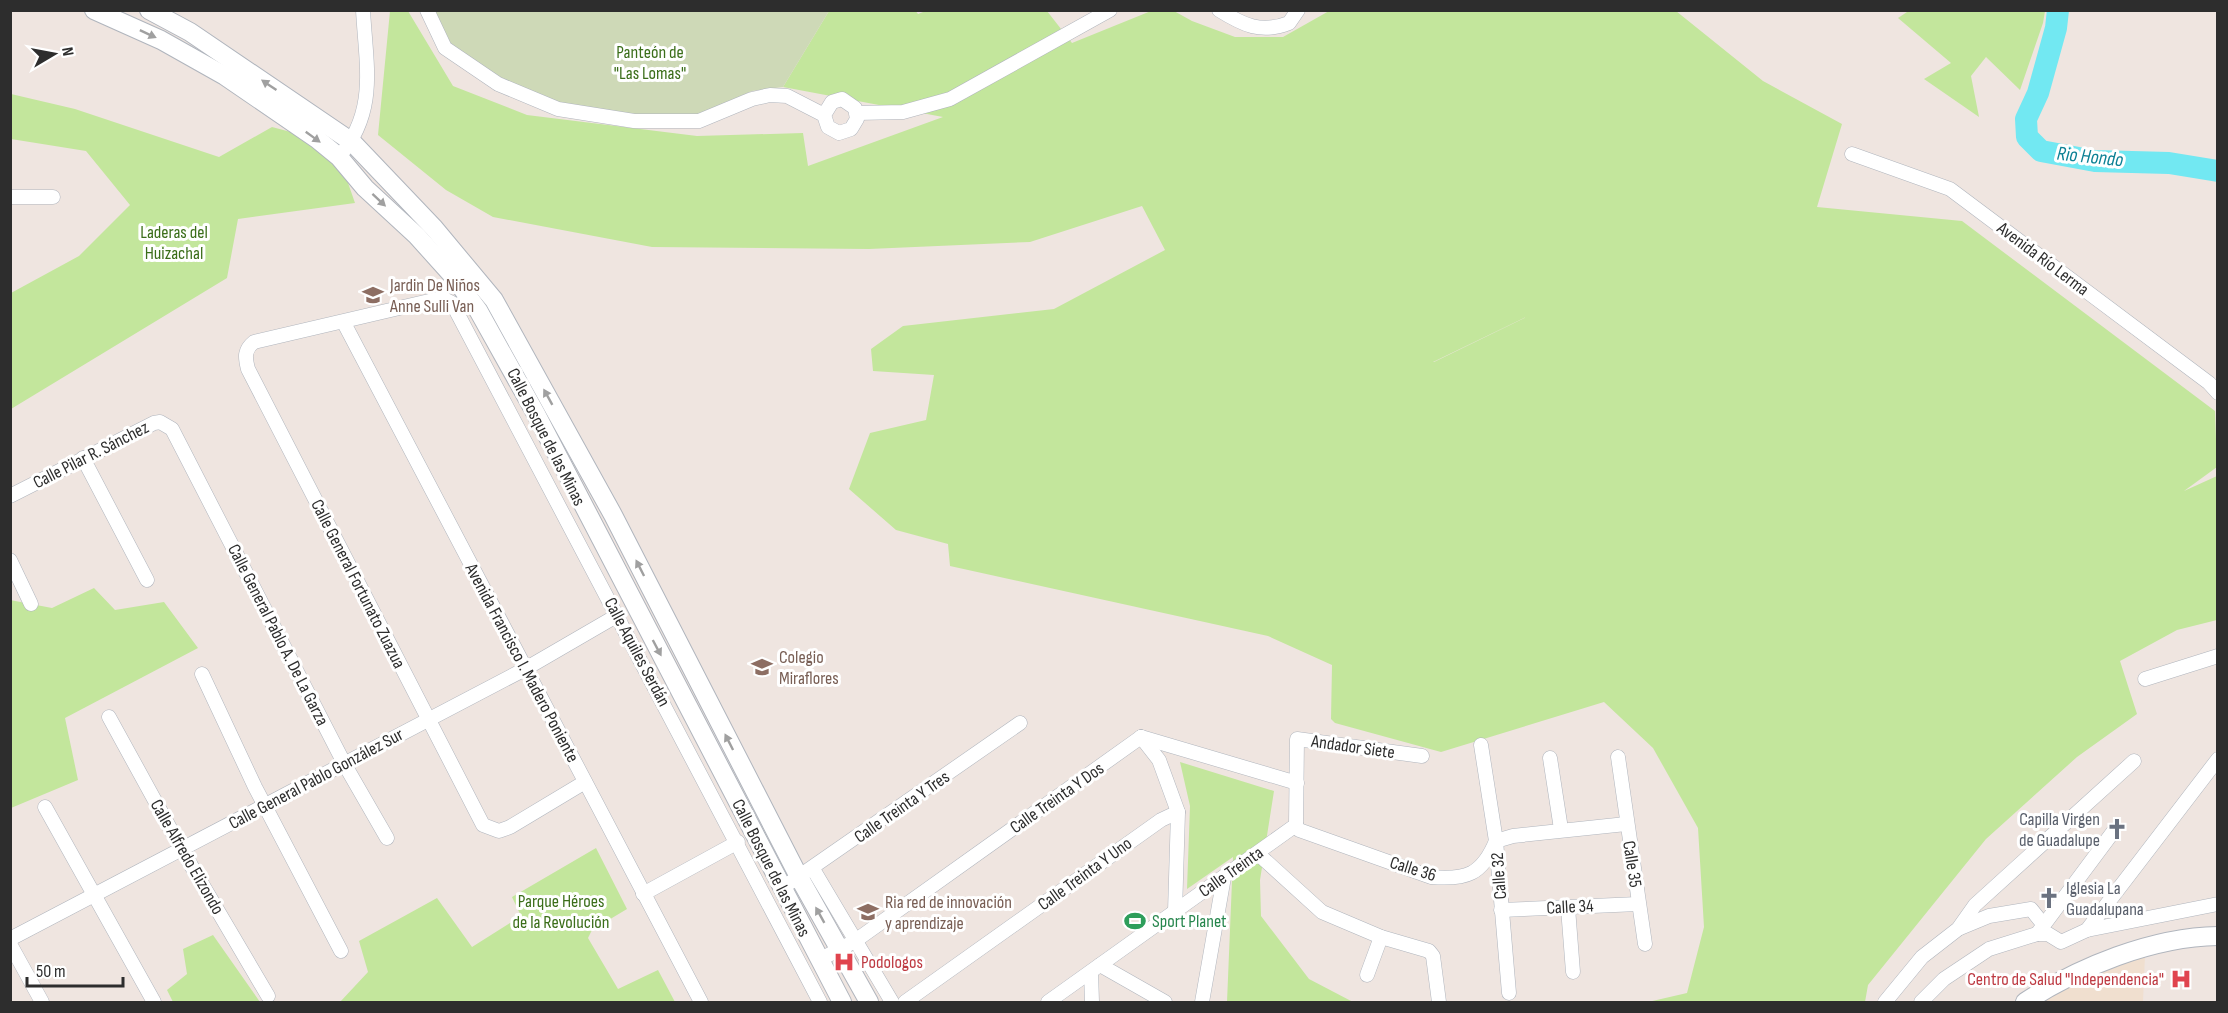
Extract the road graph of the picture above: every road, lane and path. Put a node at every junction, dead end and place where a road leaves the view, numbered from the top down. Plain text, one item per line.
1 (94, 10) edge
2 (149, 10) edge
3 (363, 10) edge
4 (427, 10) edge
5 (1110, 10) edge
6 (1219, 10) edge
7 (1298, 10) edge
8 (857, 113) junction
9 (824, 115) junction
10 (352, 142) junction
11 (1852, 154) dead end
12 (339, 157) junction
13 (10, 197) edge
14 (53, 197) dead end
15 (344, 323) junction
16 (2217, 393) edge
17 (172, 429) joint
18 (83, 459) junction
19 (10, 496) edge
20 (10, 560) edge
21 (147, 580) dead end
22 (31, 604) dead end
23 (618, 615) junction
24 (2217, 656) edge
25 (525, 669) junction
26 (202, 674) dead end
27 (2145, 679) dead end
28 (109, 717) dead end
29 (427, 720) junction
30 (1020, 723) dead end
31 (1141, 737) junction
32 (1481, 745) dead end
33 (1422, 756) dead end
34 (1618, 757) dead end
35 (1550, 758) dead end
36 (2217, 759) edge
37 (2134, 761) dead end
38 (345, 765) junction
39 (585, 782) junction
40 (1297, 783) junction
41 (45, 807) dead end
42 (266, 807) junction
43 (1178, 812) junction
44 (1626, 824) junction
45 (1296, 825) junction
46 (1562, 829) junction
47 (2113, 832) dead end
48 (387, 838) dead end
49 (1496, 841) junction
50 (738, 842) junction
51 (182, 850) junction
52 (1257, 853) junction
53 (806, 873) junction
54 (1224, 877) junction
55 (782, 888) junction
56 (643, 894) junction
57 (94, 896) junction
58 (1638, 904) junction
59 (2217, 904) edge
60 (1568, 908) junction
61 (1501, 910) junction
62 (1175, 912) junction
63 (1958, 929) junction
64 (2040, 929) junction
65 (2087, 930) junction
66 (2217, 936) edge
67 (1381, 937) junction
68 (10, 939) edge
69 (10, 944) edge
70 (1645, 945) dead end
71 (847, 946) junction
72 (341, 951) dead end
73 (819, 960) junction
74 (1095, 968) junction
75 (1574, 972) dead end
76 (1367, 975) dead end
77 (1509, 993) dead end
78 (268, 996) dead end
79 (42, 1002) edge
80 (154, 1002) edge
81 (701, 1002) edge
82 (820, 1002) edge
83 (842, 1002) edge
84 (869, 1002) edge
85 (892, 1002) edge
86 (905, 1002) edge
87 (1048, 1002) edge
88 (1092, 1002) edge
89 (1165, 1002) edge
90 (1202, 1002) edge
91 (1439, 1002) edge
92 (1885, 1002) edge
93 (1921, 1002) edge
94 (2025, 1002) edge

1 -> 12 main road, Calle Bosque de las Minas
10 -> 2 main road, Calle Bosque de las Minas
3 - 10 street
4 - 9 street
5 - 8 street
6 - 7 street
8 - 9 street
8 - 9 street
10 - 12 street
53 -> 10 main road, Calle Bosque de las Minas
11 - 16 street, Avenida Río Lerma
12 -> 55 main road, Calle Bosque de las Minas
13 - 14 street
15 - 23 street, Calle Aquiles Serdán
15 - 25 street, Avenida Francisco I. Madero Poniente
15 - 29 street, Calle General Fortunato Zuazua
17 - 18 street, Calle Pilar R. Sánchez
17 - 38 street, Calle General Pablo A. De La Garza
18 - 19 street, Calle Pilar R. Sánchez
18 - 21 street
20 - 22 street
23 - 25 street, Calle General Pablo González Sur
23 - 50 street, Calle Aquiles Serdán
24 - 27 street
25 - 29 street, Calle General Pablo González Sur
25 - 39 street, Avenida Francisco I. Madero Poniente
26 - 42 street
28 - 51 street, Calle Alfredo Elizondo
29 - 38 street, Calle General Pablo González Sur
29 - 39 street, Calle General Fortunato Zuazua
30 - 53 street, Calle Treinta Y Tres
31 - 40 street
31 - 43 street
31 - 71 street, Calle Treinta Y Dos
32 - 49 street, Calle 32
33 - 40 street, Andador Siete
34 - 44 street, Calle 35
35 - 46 street
36 - 65 street
37 - 63 street
38 - 42 street, Calle General Pablo González Sur
38 - 48 street, Calle General Pablo A. De La Garza
39 - 56 street, Avenida Francisco I. Madero Poniente
40 - 45 street, Andador Siete
41 - 57 street
42 - 51 street, Calle General Pablo González Sur
42 - 72 street
43 - 62 street
43 - 86 street, Calle Treinta Y Uno
44 - 46 street
44 - 58 street, Calle 35
45 - 49 street, Calle 36
45 - 52 street, Calle Treinta
46 - 49 street
47 - 64 street
49 - 61 street, Calle 32
50 - 56 street
50 - 82 street, Calle Aquiles Serdán
51 - 57 street, Calle General Pablo González Sur
51 - 78 street, Calle Alfredo Elizondo
52 - 54 street, Calle Treinta
52 - 67 street
53 - 55 street, Calle Treinta Y Tres
71 -> 53 main road, Calle Bosque de las Minas
54 - 62 street, Calle Treinta
54 - 90 street
55 - 73 main road, Calle Bosque de las Minas
56 - 81 street, Avenida Francisco I. Madero Poniente
57 - 68 street, Calle General Pablo González Sur
57 - 80 street
58 - 60 street, Calle 34
58 - 70 street, Calle 35
59 - 65 street
60 - 61 street, Calle 34
60 - 75 street
61 - 77 street, Calle 32
62 - 74 street, Calle Treinta
63 - 64 street
63 - 92 street
64 - 65 street
64 - 93 street
66 - 94 main road
67 - 76 street
67 - 91 street
69 - 79 street
71 - 73 street, Calle Treinta Y Dos
71 - 84 main road, Calle Bosque de las Minas
71 - 85 street
73 - 83 main road, Calle Bosque de las Minas
74 - 87 street, Calle Treinta
74 - 88 street
74 - 89 street

